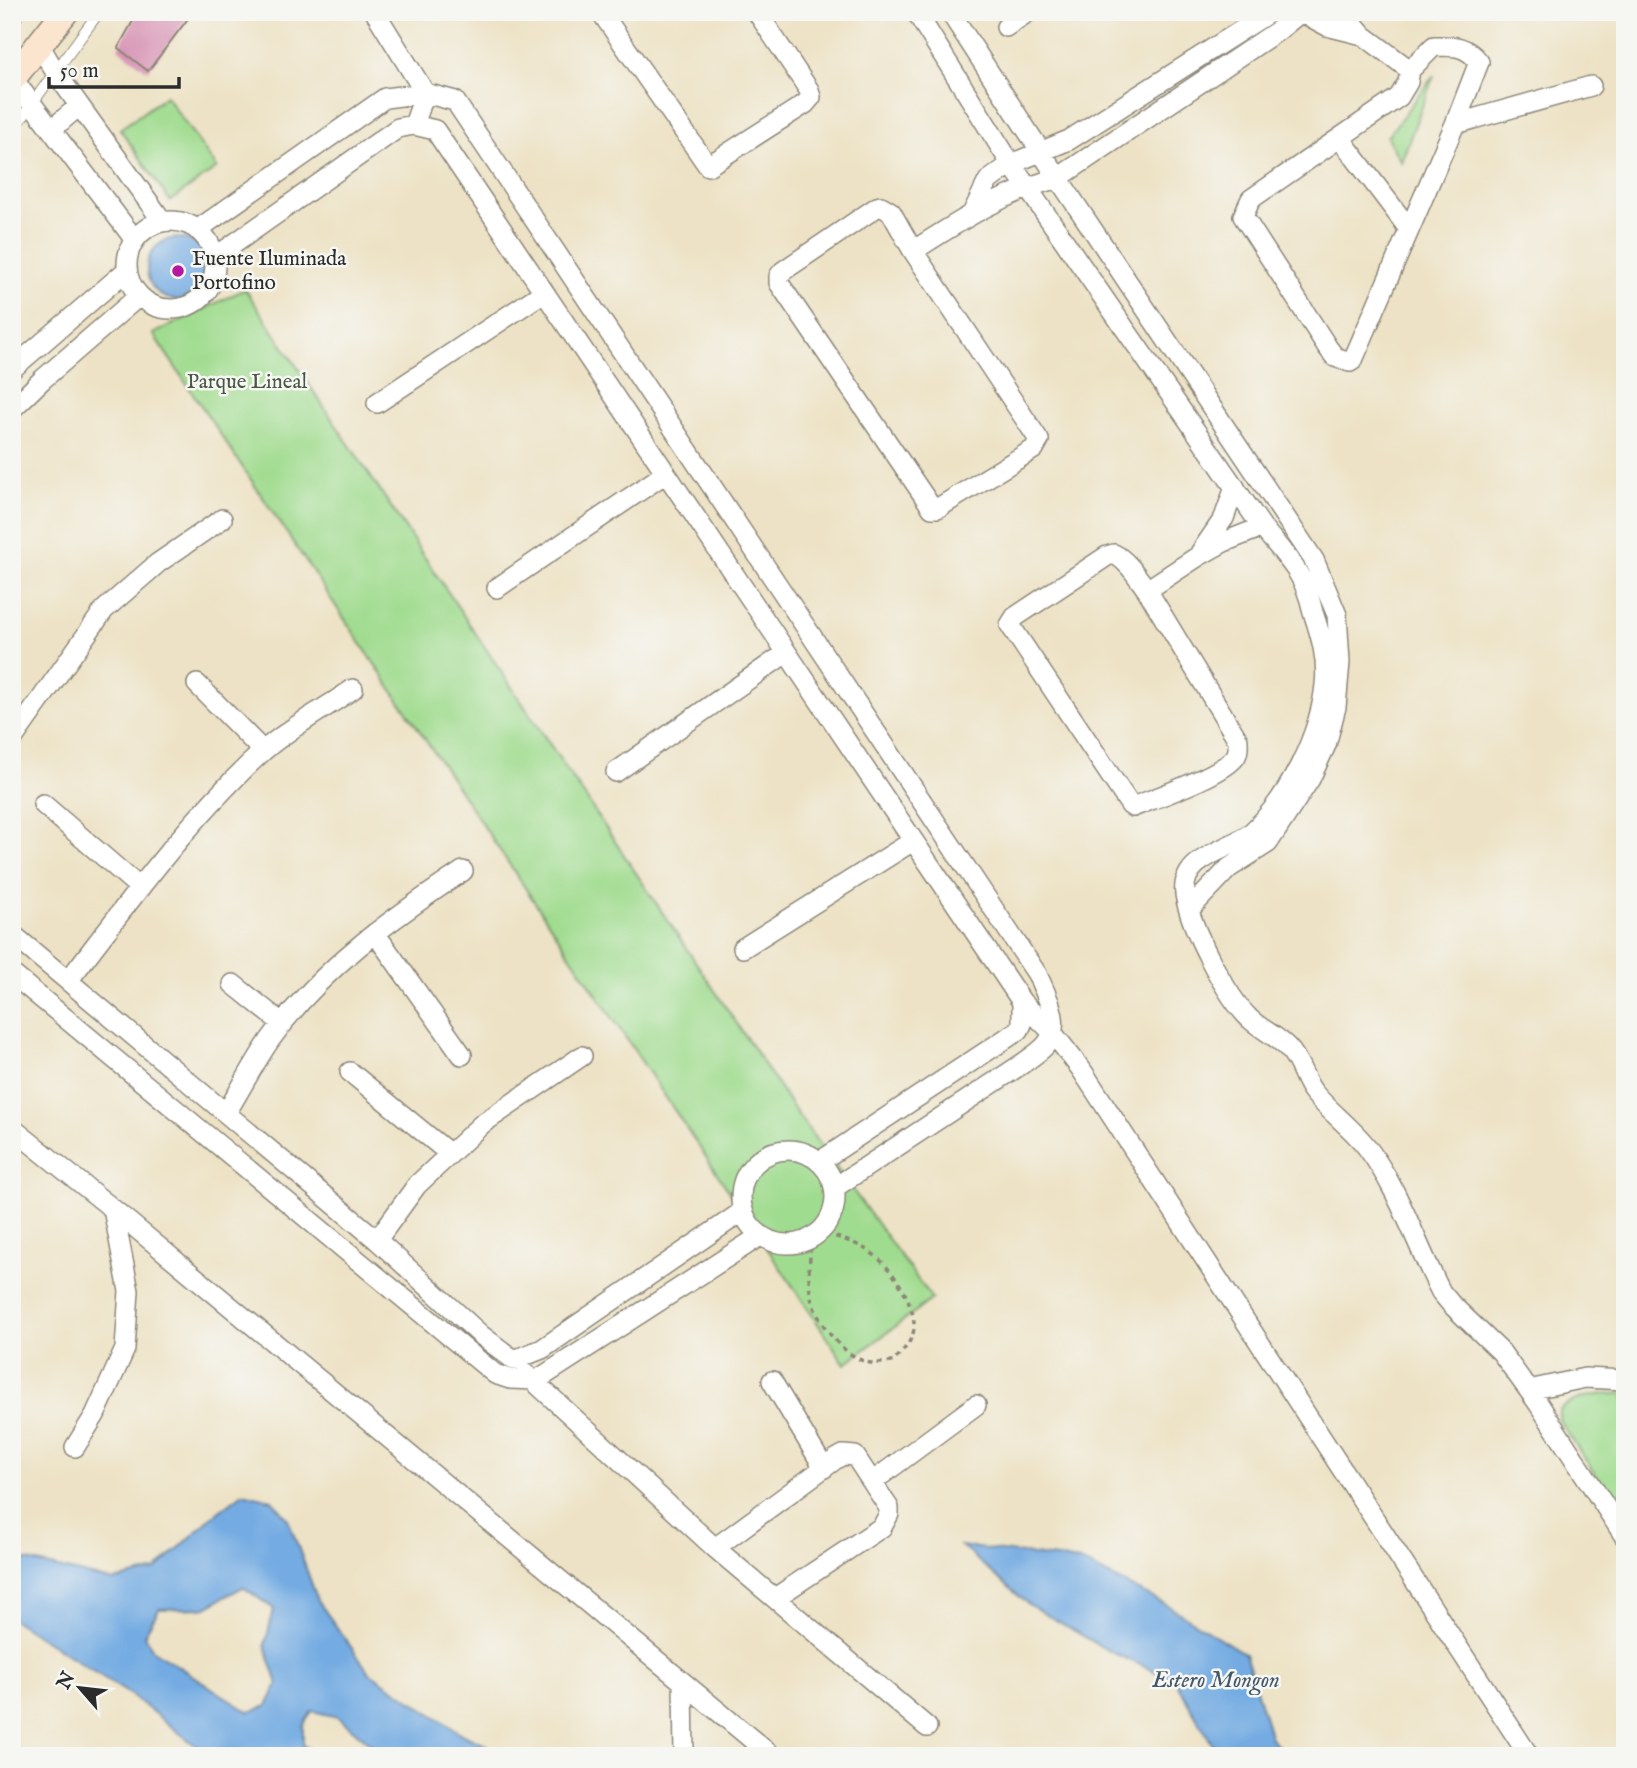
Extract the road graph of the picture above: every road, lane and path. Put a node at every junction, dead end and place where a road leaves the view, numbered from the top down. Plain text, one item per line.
1 (26, 12) edge
2 (65, 12) edge
3 (99, 12) edge
4 (375, 12) edge
5 (601, 12) edge
6 (757, 12) edge
7 (916, 12) edge
8 (950, 12) edge
9 (1028, 12) edge
10 (1270, 12) edge
11 (1301, 12) edge
12 (1343, 12) edge
13 (1006, 27) dead end
14 (12, 30) edge
15 (1363, 35) junction
16 (40, 46) junction
17 (1410, 70) junction
18 (56, 73) junction
19 (13, 79) edge
20 (1591, 86) dead end
21 (425, 93) junction
22 (33, 105) junction
23 (79, 106) junction
24 (1455, 124) junction
25 (414, 125) junction
26 (52, 129) junction
27 (12, 131) edge
28 (1340, 138) junction
29 (1041, 150) junction
30 (120, 162) junction
31 (1011, 164) junction
32 (1058, 178) junction
33 (92, 181) junction
34 (1027, 186) junction
35 (973, 212) junction
36 (163, 222) junction
37 (1409, 229) junction
38 (197, 230) junction
39 (135, 240) junction
40 (914, 251) junction
41 (214, 258) junction
42 (127, 270) junction
43 (544, 292) junction
44 (139, 296) junction
45 (12, 369) edge
46 (377, 403) dead end
47 (1211, 408) junction
48 (12, 409) edge
49 (1191, 421) junction
50 (666, 473) junction
51 (1235, 487) junction
52 (222, 519) dead end
53 (1262, 527) junction
54 (752, 548) junction
55 (1197, 557) junction
56 (1314, 560) junction
57 (727, 564) junction
58 (1299, 574) junction
59 (497, 588) dead end
60 (1147, 590) junction
61 (786, 653) junction
62 (197, 684) dead end
63 (353, 689) dead end
64 (12, 740) edge
65 (263, 751) junction
66 (616, 772) dead end
67 (43, 804) dead end
68 (1247, 836) junction
69 (913, 841) junction
70 (1265, 845) junction
71 (1205, 858) junction
72 (463, 871) dead end
73 (1219, 877) junction
74 (139, 888) junction
75 (1191, 909) junction
76 (375, 933) junction
77 (12, 934) edge
78 (743, 948) dead end
79 (12, 974) edge
80 (68, 981) junction
81 (233, 984) dead end
82 (1022, 1002) junction
83 (283, 1024) junction
84 (1052, 1032) junction
85 (146, 1046) junction
86 (462, 1055) dead end
87 (582, 1056) dead end
88 (127, 1069) junction
89 (349, 1072) dead end
90 (226, 1114) junction
91 (12, 1129) edge
92 (450, 1154) junction
93 (820, 1162) junction
94 (834, 1188) junction
95 (113, 1209) junction
96 (743, 1211) junction
97 (816, 1234) junction
98 (760, 1236) junction
99 (377, 1240) junction
100 (514, 1360) junction
101 (531, 1380) junction
102 (1625, 1380) edge
103 (772, 1381) dead end
104 (1529, 1390) junction
105 (976, 1405) dead end
106 (75, 1447) dead end
107 (824, 1468) junction
108 (872, 1482) junction
109 (1625, 1537) edge
110 (715, 1548) junction
111 (775, 1598) junction
112 (683, 1682) junction
113 (927, 1727) dead end
114 (684, 1756) edge
115 (772, 1756) edge
116 (1529, 1756) edge

1 - 14 path
2 - 16 street
3 - 18 lane
4 - 21 street
5 - 6 street
7 - 31 street
8 - 29 street
9 - 13 street
10 - 29 street
11 - 15 street
11 - 32 street
12 - 15 street
15 - 17 street
16 - 18 street
16 - 19 street
17 - 24 street
17 - 28 street
18 - 22 lane
18 - 23 street
19 - 22 street
20 - 24 street
21 - 25 street
21 - 38 street
21 - 54 street
22 - 26 street
22 - 27 lane
23 - 26 street
23 - 30 street
24 - 37 street
25 - 41 street
25 - 43 street
26 - 33 street
28 - 37 street
28 - 37 street
29 - 31 street
29 - 32 street
30 - 33 street
30 - 36 street
31 - 34 street
31 - 35 street
32 - 34 street
32 - 47 street
33 - 39 street
34 - 35 street
34 - 49 street
35 - 40 street
36 - 38 street
36 - 39 street
38 - 41 street
39 - 42 street
40 - 40 street
41 - 44 street
42 - 44 street
42 - 45 street
43 - 46 street
43 - 50 street
44 - 48 street
47 - 49 street
47 - 56 street
49 - 51 street
50 - 57 street
50 - 59 street
51 - 53 street
51 - 55 street
52 - 64 street
53 - 55 street
53 - 58 street
54 - 57 street
54 - 84 street
55 - 60 street
56 - 58 street
56 - 70 street
57 - 61 street
58 - 68 street
60 - 60 street
61 - 66 street
61 - 69 street
62 - 65 street
63 - 65 street
65 - 74 street
67 - 74 street
68 - 70 street
68 - 71 street
69 - 78 street
69 - 82 street
70 - 73 street
71 - 73 street
71 - 75 street
72 - 76 street
73 - 75 street
74 - 80 street
75 - 104 street
76 - 83 street
76 - 86 street
77 - 80 street
79 - 88 street
80 - 85 street
81 - 83 street
82 - 84 street
82 - 93 street
83 - 90 street
84 - 94 street
84 - 116 street
85 - 88 street
85 - 90 street
87 - 92 street
88 - 101 street
89 - 92 street
90 - 99 street
91 - 95 street
92 - 99 street
93 - 94 street
93 - 96 street
94 - 97 street
95 - 106 street
95 - 112 street
96 - 98 street
96 - 100 street
97 - 97 path
97 - 98 street
98 - 101 street
99 - 100 street
100 - 101 street
101 - 110 street
102 - 104 street
103 - 107 street
104 - 109 street
105 - 108 street
107 - 108 street
107 - 110 street
108 - 111 street
110 - 111 street
111 - 113 street
112 - 114 street
112 - 115 street

